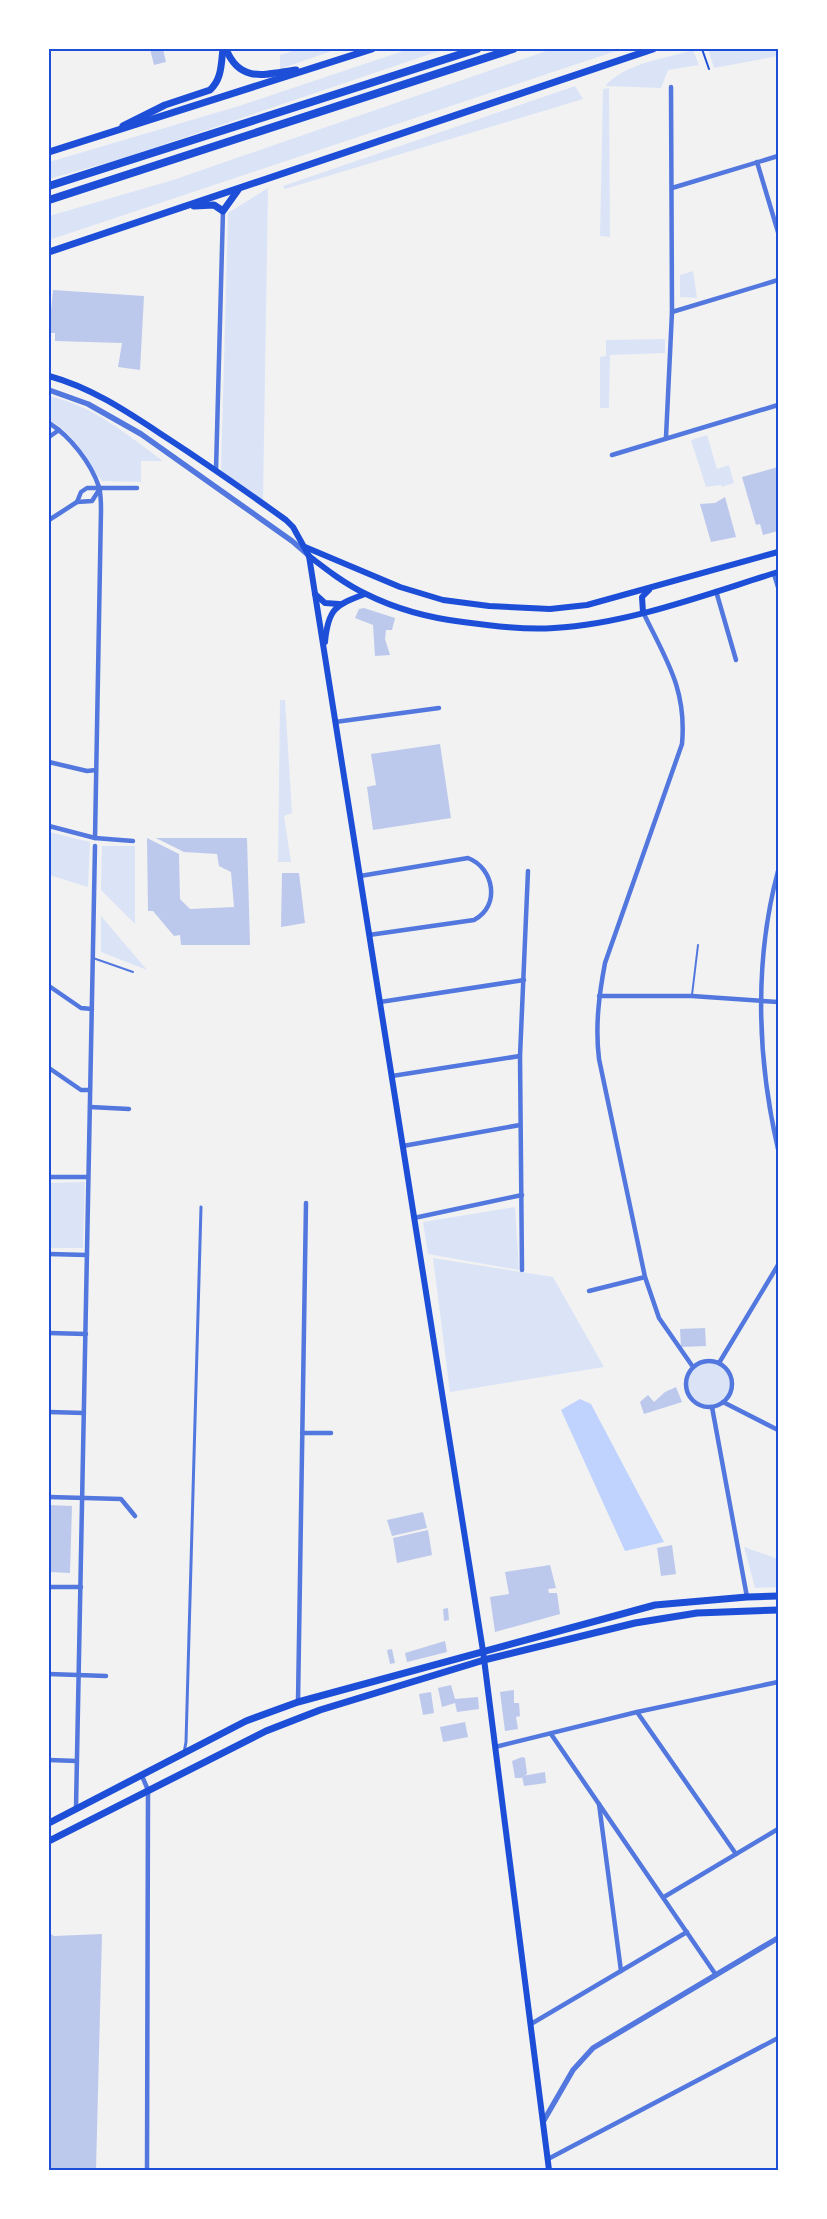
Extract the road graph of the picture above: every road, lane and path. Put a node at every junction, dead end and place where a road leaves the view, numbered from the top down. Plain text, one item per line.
1 (222, 49) edge
2 (226, 49) edge
3 (372, 49) edge
4 (477, 49) edge
5 (513, 49) edge
6 (653, 49) edge
7 (702, 49) edge
8 (316, 67) junction
9 (709, 69) dead end
10 (671, 88) dead end
11 (110, 133) junction
12 (49, 152) edge
13 (778, 156) edge
14 (758, 162) junction
15 (49, 186) edge
16 (240, 188) junction
17 (672, 188) junction
18 (49, 200) edge
19 (184, 207) junction
20 (222, 211) junction
21 (778, 232) edge
22 (49, 252) edge
23 (778, 280) edge
24 (672, 312) junction
25 (49, 376) edge
26 (49, 390) edge
27 (778, 405) edge
28 (49, 423) edge
29 (59, 430) junction
30 (49, 437) edge
31 (666, 437) junction
32 (612, 455) dead end
33 (216, 470) junction
34 (137, 488) dead end
35 (100, 489) junction
36 (77, 502) junction
37 (49, 520) edge
38 (297, 545) junction
39 (305, 547) junction
40 (778, 552) edge
41 (309, 556) junction
42 (776, 573) edge
43 (654, 587) junction
44 (778, 587) edge
45 (716, 590) junction
46 (314, 593) junction
47 (365, 594) junction
48 (340, 604) junction
49 (643, 612) junction
50 (324, 651) junction
51 (736, 660) dead end
52 (439, 708) dead end
53 (335, 722) junction
54 (49, 762) edge
55 (96, 770) junction
56 (49, 826) edge
57 (95, 838) junction
58 (133, 841) dead end
59 (95, 846) dead end
60 (778, 870) edge
61 (528, 871) dead end
62 (360, 876) junction
63 (369, 935) junction
64 (698, 945) dead end
65 (93, 958) junction
66 (133, 972) dead end
67 (524, 980) junction
68 (49, 986) edge
69 (599, 996) junction
70 (692, 996) junction
71 (762, 1001) junction
72 (380, 1002) junction
73 (778, 1002) edge
74 (92, 1008) junction
75 (520, 1056) junction
76 (49, 1068) edge
77 (392, 1076) junction
78 (90, 1090) junction
79 (90, 1108) junction
80 (129, 1109) dead end
81 (520, 1125) junction
82 (403, 1146) junction
83 (778, 1149) edge
84 (49, 1177) edge
85 (88, 1177) junction
86 (522, 1195) junction
87 (306, 1203) dead end
88 (201, 1206) dead end
89 (414, 1218) junction
90 (49, 1254) edge
91 (87, 1255) junction
92 (778, 1265) edge
93 (522, 1270) dead end
94 (645, 1277) junction
95 (589, 1291) dead end
96 (49, 1334) edge
97 (86, 1334) junction
98 (719, 1363) junction
99 (693, 1367) junction
100 (723, 1402) junction
101 (712, 1407) junction
102 (49, 1412) edge
103 (84, 1413) junction
104 (778, 1430) edge
105 (302, 1433) junction
106 (332, 1433) dead end
107 (49, 1497) edge
108 (82, 1497) junction
109 (134, 1516) dead end
110 (49, 1587) edge
111 (81, 1587) junction
112 (778, 1596) edge
113 (747, 1597) junction
114 (778, 1610) edge
115 (740, 1611) junction
116 (483, 1651) junction
117 (484, 1660) junction
118 (49, 1674) edge
119 (79, 1675) junction
120 (106, 1676) dead end
121 (778, 1682) edge
122 (298, 1702) junction
123 (637, 1712) junction
124 (552, 1734) junction
125 (495, 1747) junction
126 (184, 1754) junction
127 (49, 1760) edge
128 (77, 1761) junction
129 (142, 1776) junction
130 (148, 1790) junction
131 (599, 1803) junction
132 (76, 1808) junction
133 (49, 1823) edge
134 (778, 1829) edge
135 (49, 1841) edge
136 (736, 1854) junction
137 (664, 1897) junction
138 (687, 1932) junction
139 (778, 1938) edge
140 (621, 1971) junction
141 (716, 1975) junction
142 (531, 2024) junction
143 (778, 2038) edge
144 (543, 2122) junction
145 (548, 2159) junction
146 (148, 2170) edge
147 (549, 2170) edge

1 - 11 main road
2 - 8 main road
3 - 8 main road
4 - 15 highway
5 - 18 highway
6 - 16 main road
7 - 9 path
8 - 11 main road
10 - 17 street
11 - 12 main road
13 - 14 street
14 - 17 street
14 - 21 street
16 - 19 main road
16 - 20 main road
17 - 24 street
19 - 20 main road
19 - 22 main road
20 - 33 street
23 - 24 street
24 - 31 street
25 - 33 main road
26 - 38 street
27 - 31 street
28 - 29 street
29 - 30 street
29 - 35 street
31 - 32 street
33 - 39 main road
34 - 35 street
35 - 36 street
35 - 36 street
35 - 55 street
36 - 37 street
38 - 39 street
38 - 41 street
39 - 41 main road
39 - 43 main road
40 - 43 main road
41 - 46 main road
41 - 47 main road
42 - 44 street
42 - 45 main road
43 - 49 main road
45 - 49 main road
45 - 51 street
46 - 48 main road
46 - 50 main road
47 - 48 main road
47 - 49 main road
48 - 50 main road
49 - 69 street
50 - 53 main road
52 - 53 street
53 - 62 main road
54 - 55 street
55 - 57 street
56 - 57 street
57 - 58 street
59 - 65 street
60 - 71 street
61 - 67 street
62 - 63 main road
62 - 63 street
63 - 72 main road
64 - 70 lane
65 - 66 lane
65 - 74 street
67 - 72 street
67 - 75 street
68 - 74 street
69 - 70 street
69 - 94 street
70 - 71 street
71 - 73 street
71 - 83 street
72 - 77 main road
74 - 78 street
75 - 77 street
75 - 81 street
76 - 78 street
77 - 82 main road
78 - 79 street
79 - 80 street
79 - 85 street
81 - 82 street
81 - 86 street
82 - 89 main road
84 - 85 street
85 - 91 street
86 - 89 street
86 - 93 street
87 - 105 street
88 - 126 street
89 - 116 main road
90 - 91 street
91 - 97 street
92 - 98 street
94 - 95 street
94 - 99 street
96 - 97 street
97 - 103 street
98 - 99 street
98 - 100 street
99 - 101 street
100 - 101 street
100 - 104 street
101 - 113 street
102 - 103 street
103 - 108 street
105 - 106 street
105 - 122 street
107 - 108 street
108 - 109 street
108 - 111 street
110 - 111 street
111 - 119 street
112 - 113 main road
113 - 115 main road
113 - 116 main road
114 - 115 main road
115 - 117 main road
116 - 117 main road
116 - 122 main road
117 - 125 main road
117 - 130 main road
118 - 119 street
119 - 120 street
119 - 128 street
121 - 123 street
122 - 126 main road
123 - 124 street
123 - 136 street
124 - 125 street
124 - 131 street
125 - 142 main road
126 - 129 main road
127 - 128 street
128 - 132 street
129 - 130 street
129 - 132 main road
130 - 135 main road
130 - 146 street
131 - 137 street
131 - 140 street
132 - 133 main road
134 - 136 street
136 - 137 street
137 - 138 street
138 - 140 street
138 - 141 street
139 - 141 street
140 - 142 street
141 - 144 street
142 - 144 main road
143 - 145 street
144 - 145 main road
145 - 147 main road

